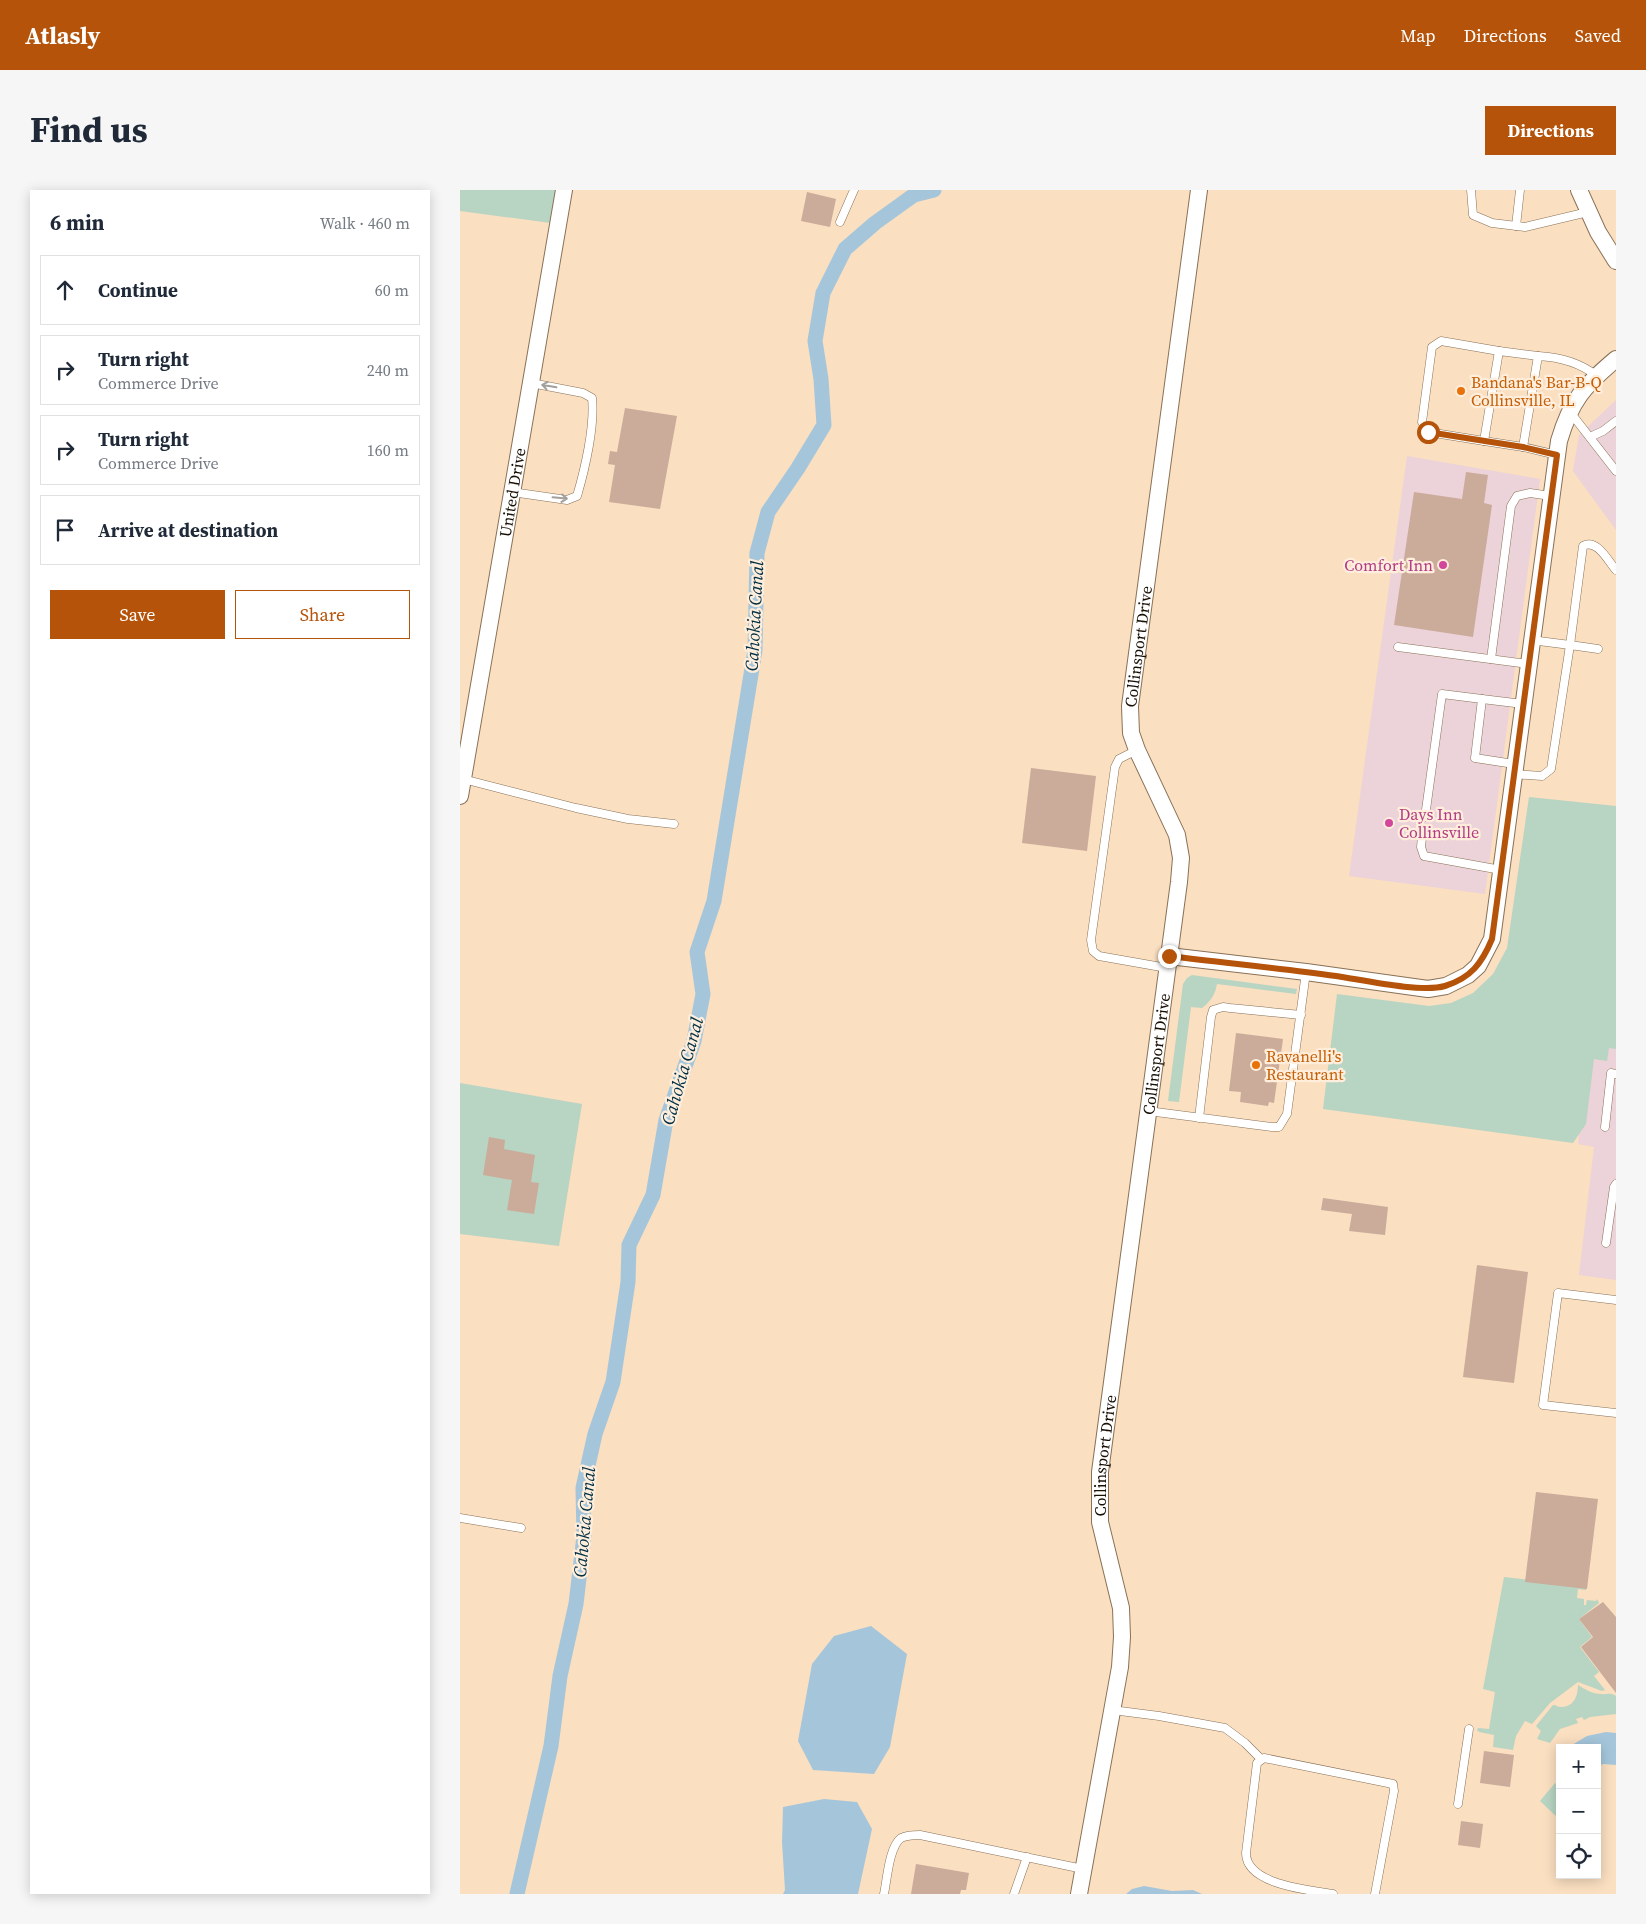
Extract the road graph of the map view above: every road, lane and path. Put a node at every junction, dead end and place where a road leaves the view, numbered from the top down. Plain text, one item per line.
1 (564, 190) edge
2 (854, 190) edge
3 (1199, 190) edge
4 (1471, 190) edge
5 (1520, 190) edge
6 (1579, 190) edge
7 (1588, 212) junction
8 (840, 222) dead end
9 (1516, 226) junction
10 (1616, 261) edge
11 (1498, 350) junction
12 (1538, 356) junction
13 (1616, 360) edge
14 (1596, 376) junction
15 (531, 383) junction
16 (1569, 410) junction
17 (1616, 421) edge
18 (1590, 437) junction
19 (1484, 441) junction
20 (1523, 447) junction
21 (1557, 455) junction
22 (1616, 471) edge
23 (512, 492) junction
24 (1551, 496) junction
25 (1616, 570) edge
26 (1531, 640) junction
27 (1570, 645) junction
28 (1398, 647) dead end
29 (1598, 650) dead end
30 (1490, 659) junction
31 (1528, 664) junction
32 (1482, 700) junction
33 (1523, 704) junction
34 (1137, 750) junction
35 (1514, 769) junction
36 (463, 779) junction
37 (460, 796) edge
38 (1425, 817) dead end
39 (674, 824) dead end
40 (1422, 837) dead end
41 (1500, 870) junction
42 (1168, 962) junction
43 (1306, 972) junction
44 (1301, 1015) junction
45 (1616, 1074) edge
46 (1148, 1111) junction
47 (1198, 1118) junction
48 (1605, 1128) dead end
49 (1616, 1184) edge
50 (1606, 1244) dead end
51 (1616, 1300) edge
52 (1616, 1413) edge
53 (460, 1518) edge
54 (521, 1528) dead end
55 (1112, 1710) junction
56 (1469, 1729) dead end
57 (1261, 1759) junction
58 (1458, 1804) dead end
59 (1027, 1857) junction
60 (1083, 1868) junction
61 (884, 1894) edge
62 (1014, 1894) edge
63 (1079, 1894) edge
64 (1333, 1894) edge
65 (1375, 1894) edge

1 - 15 street, United Drive
2 - 8 lane
3 - 34 street, Collinsport Drive
4 - 9 lane
5 - 9 lane
6 - 7 street
7 - 9 lane
7 - 10 street
11 - 12 lane
11 - 19 lane
11 - 19 lane
12 - 14 lane
12 - 20 lane
13 - 14 street
14 - 16 street
15 - 23 street, United Drive
23 -> 15 lane
16 - 18 lane
16 - 21 street
17 - 18 lane
18 - 22 lane
19 - 20 lane
20 - 21 lane
21 - 24 street
23 - 36 street, United Drive
24 - 26 street
24 - 30 lane
25 - 27 lane
26 - 27 lane
26 - 31 street
27 - 29 lane
27 - 35 lane
28 - 30 lane
30 - 31 lane
31 - 33 street
32 - 33 lane
32 - 35 lane
32 - 38 lane
33 - 35 street
34 - 42 street, Collinsport Drive
34 - 42 lane
35 - 41 street
36 - 37 street, United Drive
36 - 39 lane
40 - 41 lane
41 - 43 street
42 - 43 street
42 - 46 street, Collinsport Drive
43 - 44 lane
44 - 47 lane
44 - 47 lane
45 - 48 lane
46 - 47 lane
46 - 55 street, Collinsport Drive
49 - 50 lane
51 - 52 lane
53 - 54 lane
55 - 57 lane
55 - 60 street, Collinsport Drive
56 - 58 lane
57 - 64 lane
57 - 65 lane
59 - 60 lane
59 - 61 lane
59 - 62 lane
60 - 63 street, Collinsport Drive

